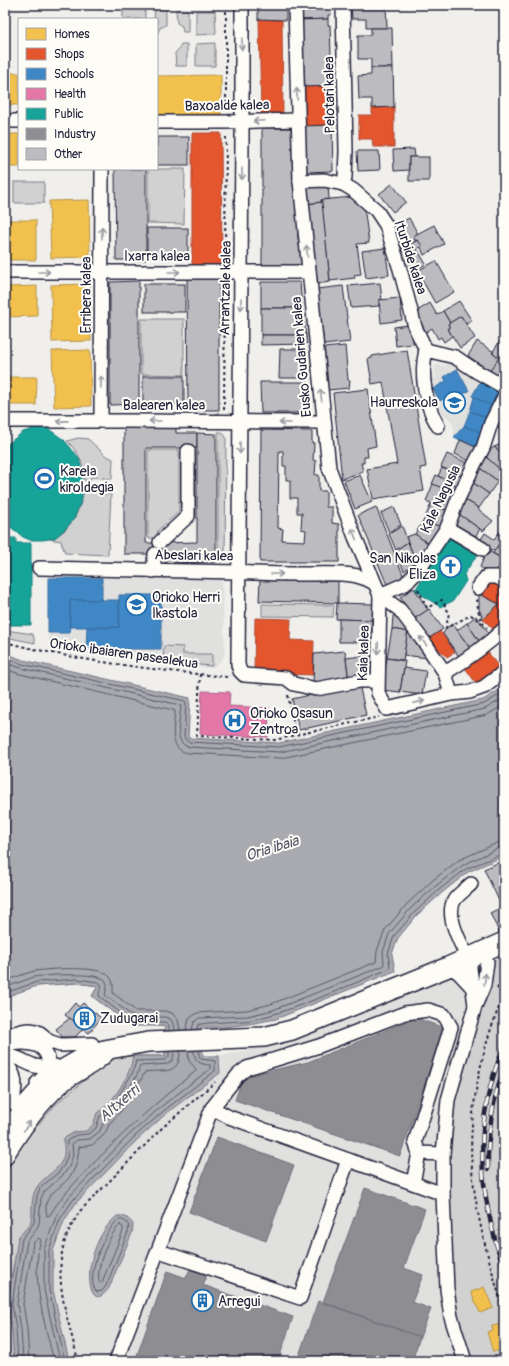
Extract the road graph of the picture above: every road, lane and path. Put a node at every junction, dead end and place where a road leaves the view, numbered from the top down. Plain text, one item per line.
1 (226, 5) edge
2 (242, 5) edge
3 (295, 5) edge
4 (343, 5) edge
5 (298, 120) junction
6 (5, 121) edge
7 (18, 121) edge
8 (158, 122) edge
9 (226, 122) junction
10 (242, 122) junction
11 (102, 170) edge
12 (300, 181) junction
13 (343, 184) junction
14 (5, 272) edge
15 (102, 272) junction
16 (225, 272) junction
17 (310, 272) junction
18 (241, 273) junction
19 (426, 350) junction
20 (504, 387) edge
21 (504, 397) edge
22 (5, 421) edge
23 (101, 421) junction
24 (224, 421) junction
25 (240, 422) junction
26 (324, 422) junction
27 (438, 426) dead end
28 (188, 451) dead end
29 (447, 528) junction
30 (483, 549) dead end
31 (362, 553) junction
32 (39, 568) dead end
33 (152, 571) junction
34 (238, 572) junction
35 (349, 574) junction
36 (412, 577) junction
37 (504, 581) edge
38 (374, 583) junction
39 (478, 588) joint
40 (380, 595) junction
41 (482, 623) junction
42 (500, 633) edge
43 (5, 642) edge
44 (240, 670) junction
45 (445, 672) junction
46 (504, 672) edge
47 (200, 674) junction
48 (377, 681) junction
49 (294, 684) junction
50 (450, 694) junction
51 (384, 713) junction
52 (296, 735) junction
53 (471, 884) dead end
54 (504, 942) edge
55 (474, 956) junction
56 (448, 967) junction
57 (473, 988) junction
58 (504, 996) edge
59 (475, 1006) junction
60 (5, 1036) edge
61 (48, 1041) junction
62 (148, 1042) junction
63 (5, 1044) edge
64 (112, 1049) junction
65 (87, 1051) junction
66 (5, 1056) edge
67 (5, 1064) edge
68 (48, 1066) junction
69 (216, 1081) dead end
70 (13, 1103) junction
71 (212, 1108) junction
72 (10, 1121) edge
73 (5, 1145) edge
74 (419, 1153) junction
75 (443, 1154) junction
76 (5, 1158) edge
77 (348, 1160) junction
78 (413, 1184) junction
79 (443, 1194) junction
80 (159, 1251) junction
81 (504, 1312) edge
82 (78, 1361) edge
83 (116, 1361) edge
84 (465, 1361) edge

1 - 9 path
2 -> 10 street, Arrantzale kalea
5 -> 3 street, Eusko Gudarien kalea
4 - 13 street, Pelotari kalea
5 -> 10 street, Baxoalde kalea
5 - 12 street, Eusko Gudarien kalea
6 - 7 street
8 - 9 street, Baxoalde kalea
9 - 10 street, Baxoalde kalea
9 - 16 path
10 -> 18 street, Arrantzale kalea
15 -> 11 street, Erribera kalea
12 - 13 street, Iturbide kalea
17 -> 12 street, Eusko Gudarien kalea
13 - 19 street, Iturbide kalea
14 -> 15 street, Ixarra kalea
15 -> 16 street, Ixarra kalea
23 -> 15 street, Erribera kalea
16 - 18 street, Ixarra kalea
16 - 24 path
17 - 18 street, Ixarra kalea
26 -> 17 street, Eusko Gudarien kalea
18 -> 25 street, Arrantzale kalea
19 - 20 street
19 - 27 street
21 - 29 street, Kale Nagusia
23 -> 22 street, Balearen kalea
24 -> 23 street, Balearen kalea
24 - 25 street, Balearen kalea
26 -> 25 street, Balearen kalea
25 -> 34 street, Arrantzale kalea
31 -> 26 street, Eusko Gudarien kalea
28 - 33 street
29 - 30 street
29 - 36 street, Kale Nagusia
31 - 35 street
31 - 38 street, Eusko Gudarien kalea
32 - 33 street, Abeslari kalea
33 - 34 street, Abeslari kalea
34 -> 35 street, Abeslari kalea
34 - 44 street, Arrantzale kalea
35 - 38 street, Abeslari kalea
36 - 40 street, Kale Nagusia
36 - 41 path
37 - 39 street
38 - 40 street, Eusko Gudarien kalea
39 - 41 path
45 -> 40 street, Eusko Gudarien kalea
40 -> 48 street, Kaia kalea
41 - 42 path
42 - 45 street
43 - 47 path, Orioko ibaiaren pasealekua
44 - 47 path, Orioko ibaiaren pasealekua
44 - 49 street
45 - 50 street
46 - 50 street
47 - 52 path
48 - 49 street
48 - 51 street, Kaia kalea
49 - 52 path
51 -> 50 street
51 - 52 path
53 - 55 street
54 - 55 highway
55 - 56 highway
55 - 57 street
59 -> 55 street
56 - 57 street
56 - 62 highway
57 - 59 street
58 - 81 path
59 - 75 street
60 - 61 street
61 - 63 street
61 - 65 street
62 - 64 highway
62 - 65 highway
63 - 68 street
64 - 65 highway
76 -> 64 street
65 - 68 highway
65 - 72 highway
66 - 68 street
67 - 70 street
68 - 70 highway
68 - 72 street
69 - 82 path
70 - 72 highway
71 - 74 street
71 - 77 street
71 - 80 street
72 - 73 highway
74 - 75 street
74 - 78 street
75 - 79 street
77 - 78 street
77 - 80 street
78 - 79 street
79 - 84 street
80 - 83 street

